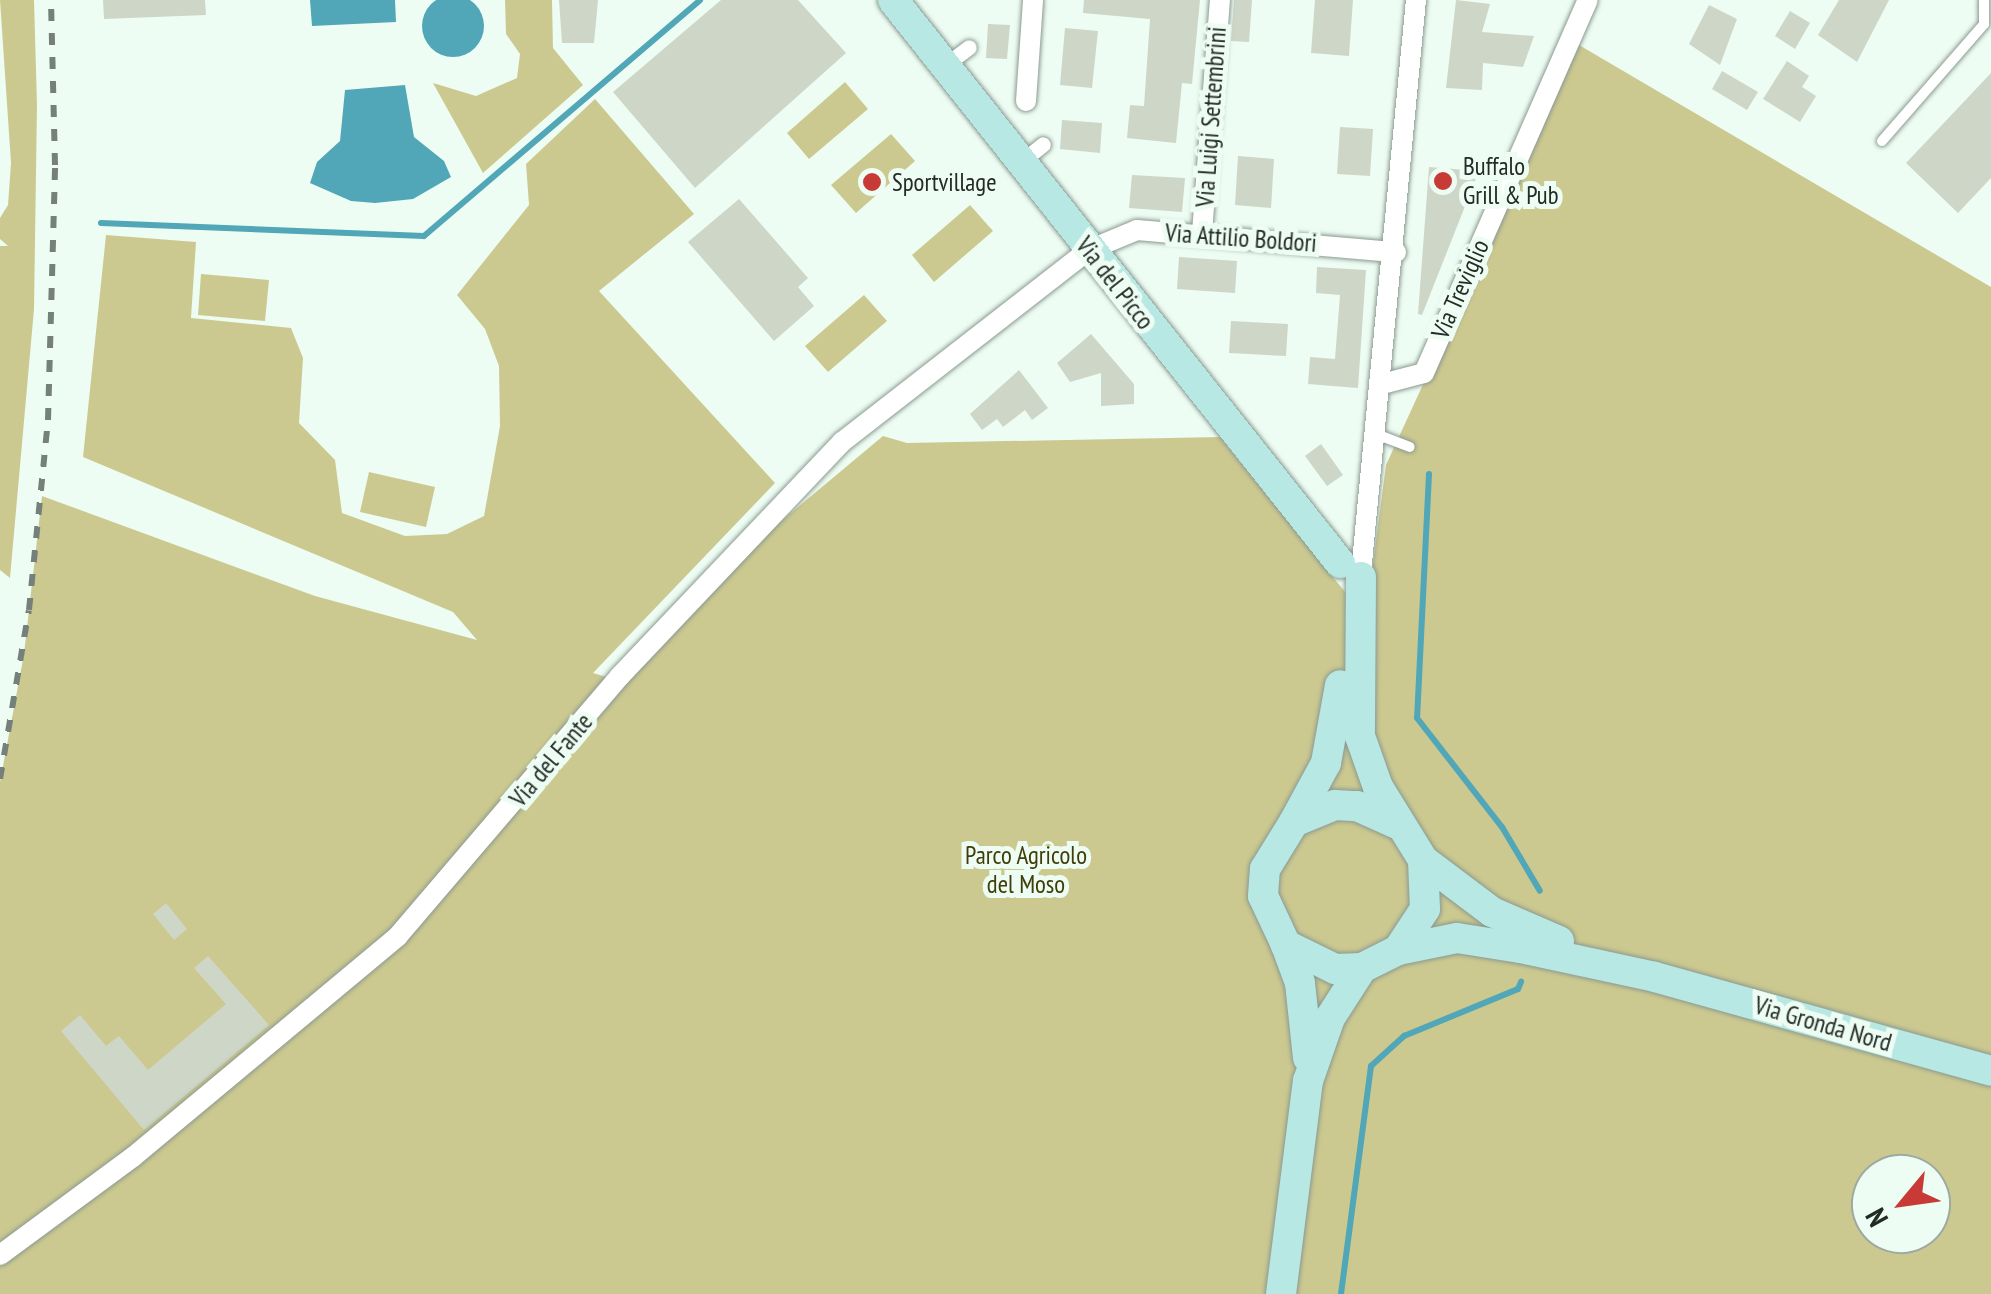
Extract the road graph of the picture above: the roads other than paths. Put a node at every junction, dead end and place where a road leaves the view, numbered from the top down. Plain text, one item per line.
1 (1033, 0) edge
2 (1220, 0) edge
3 (1416, 0) edge
4 (1588, 0) edge
5 (1984, 0) edge
6 (906, 5) edge
7 (969, 47) dead end
8 (944, 66) junction
9 (1026, 102) dead end
10 (1882, 141) dead end
11 (1202, 233) junction
12 (1094, 248) junction
13 (1396, 252) junction
14 (1382, 384) junction
15 (1376, 434) junction
16 (1410, 448) dead end
17 (1350, 571) junction
18 (1294, 822) junction
19 (1397, 824) junction
20 (1423, 860) junction
21 (1286, 945) junction
22 (1398, 950) junction
23 (1362, 968) junction
24 (1655, 977) junction
25 (1991, 1071) edge
26 (1308, 1082) junction
27 (0, 1255) edge
28 (1281, 1294) edge

1 - 9 street
2 - 11 street, Via Luigi Settembrini
3 - 13 street
4 - 14 street, Via Treviglio
5 - 10 lane
6 - 8 main road, Via del Picco
7 - 8 street
8 - 12 main road, Via del Picco
11 - 12 street, Via Attilio Boldori
11 - 13 street, Via Attilio Boldori
12 - 17 main road, Via del Picco
12 - 27 street, Via del Fante
13 - 14 street
14 - 15 street
15 - 16 lane
15 - 17 street
17 - 18 main road
17 - 19 main road
18 - 19 main road
18 - 21 main road
19 - 20 main road
20 - 22 main road
20 - 24 main road, Via Gronda Nord
21 - 23 main road
21 - 26 main road
22 - 23 main road
22 - 24 main road, Via Gronda Nord
23 - 26 main road
24 - 25 main road, Via Gronda Nord
26 - 28 main road

